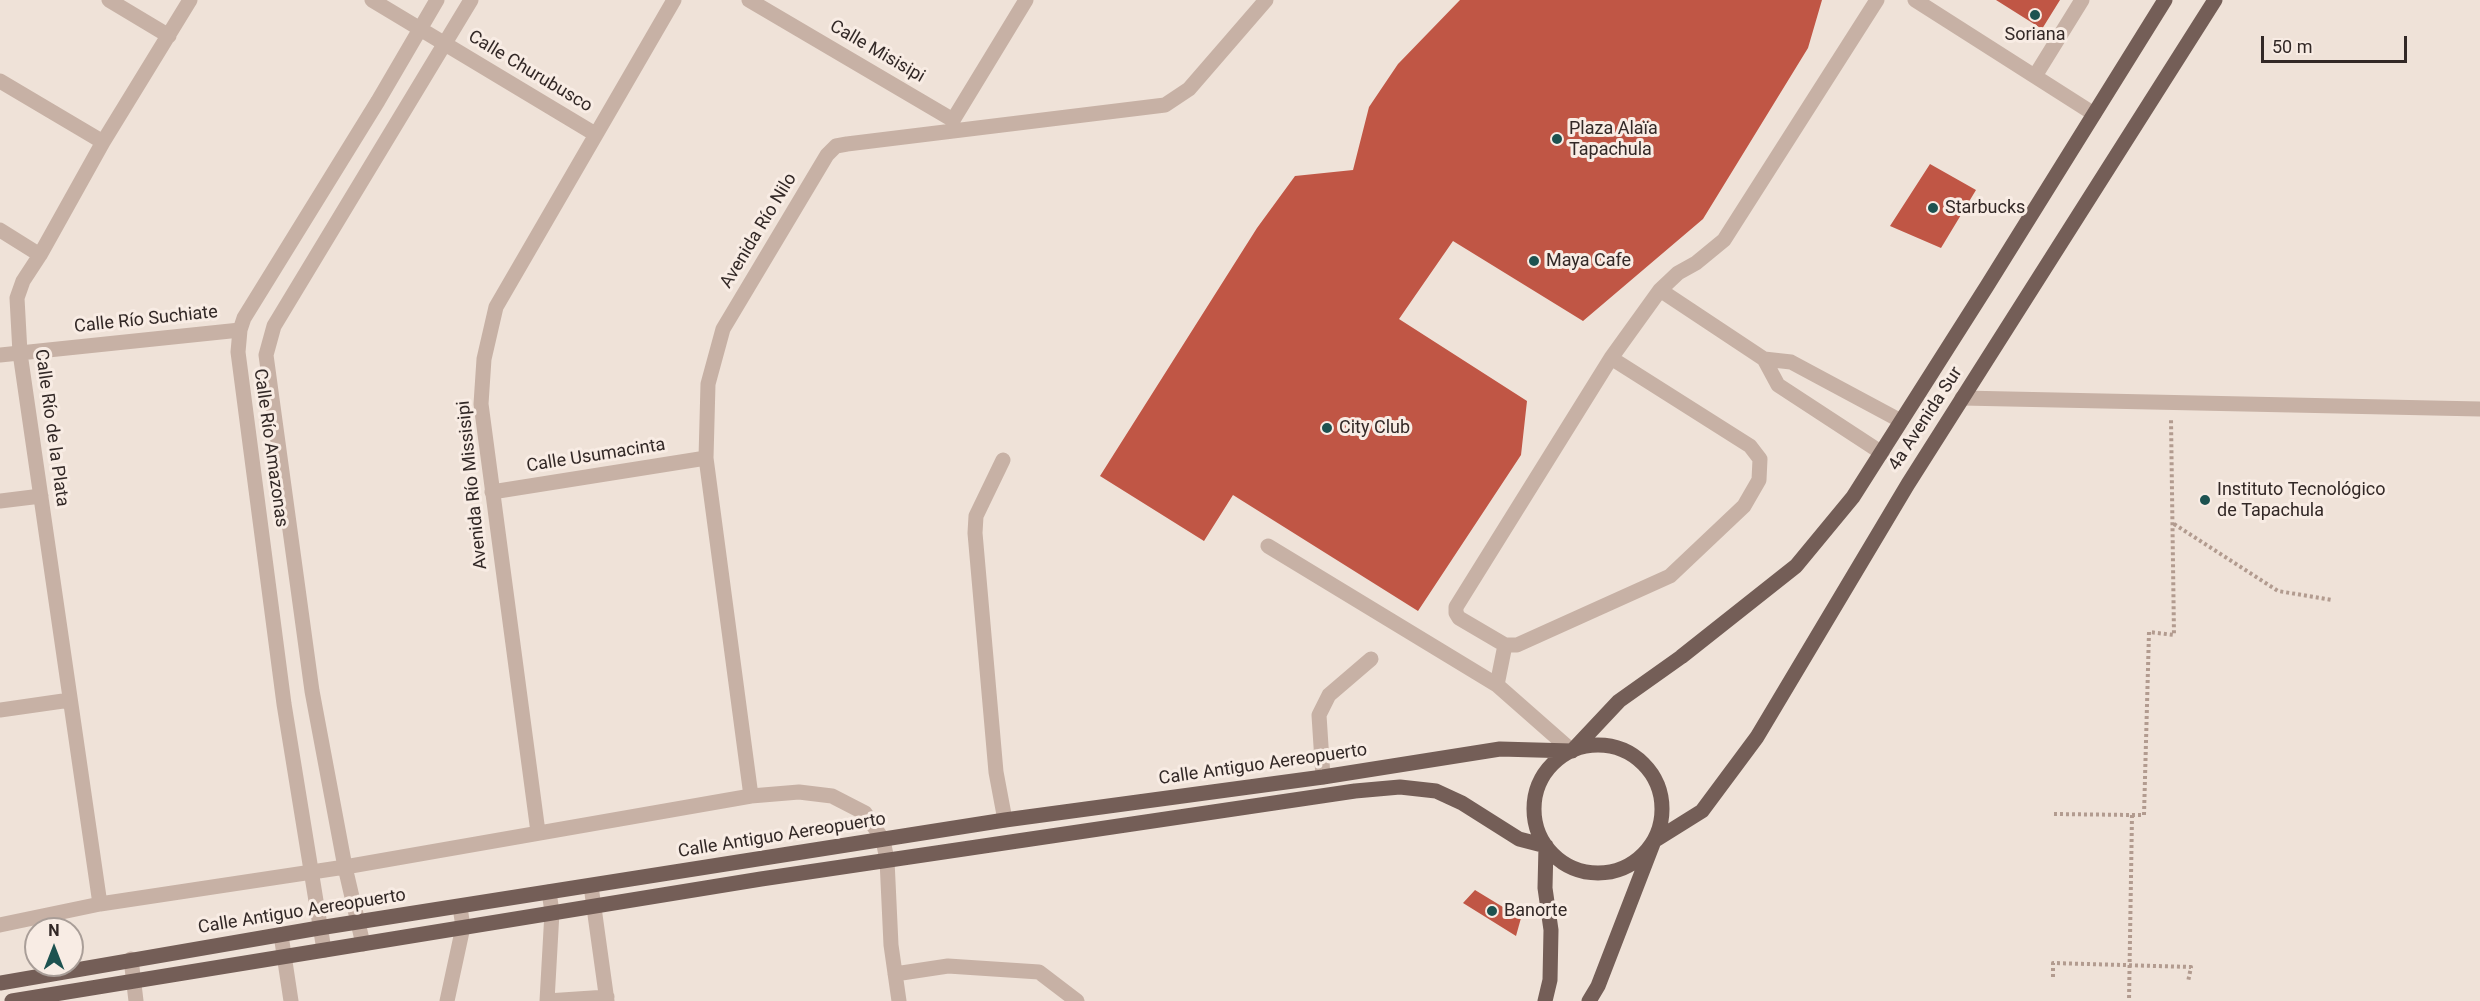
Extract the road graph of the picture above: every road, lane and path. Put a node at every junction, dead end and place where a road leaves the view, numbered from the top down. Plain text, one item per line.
1 (109, 0) edge
2 (190, 0) edge
3 (372, 0) edge
4 (437, 0) edge
5 (471, 0) edge
6 (674, 0) edge
7 (749, 0) edge
8 (1026, 0) edge
9 (1877, 0) edge
10 (1915, 0) edge
11 (2082, 0) edge
12 (2164, 0) edge
13 (2216, 0) edge
14 (1255, 4) edge
15 (420, 28) junction
16 (169, 36) junction
17 (446, 44) junction
18 (2035, 76) junction
19 (0, 81) edge
20 (2094, 114) junction
21 (954, 126) junction
22 (595, 134) junction
23 (104, 142) junction
24 (0, 230) edge
25 (40, 255) junction
26 (1660, 290) junction
27 (240, 330) junction
28 (20, 353) junction
29 (0, 355) edge
30 (1611, 358) junction
31 (1764, 359) junction
32 (1962, 398) junction
33 (2170, 404) junction
34 (2480, 409) edge
35 (1901, 422) junction
36 (1882, 453) junction
37 (706, 458) junction
38 (1003, 460) dead end
39 (492, 492) junction
40 (41, 496) junction
41 (0, 501) edge
42 (2174, 524) junction
43 (1268, 546) dead end
44 (2332, 600) dead end
45 (1505, 645) junction
46 (1371, 659) dead end
47 (1497, 685) junction
48 (70, 700) junction
49 (0, 710) edge
50 (1572, 751) junction
51 (1323, 777) junction
52 (751, 796) junction
53 (2054, 814) dead end
54 (2132, 814) junction
55 (1005, 820) junction
56 (538, 832) junction
57 (883, 840) junction
58 (1654, 841) junction
59 (1546, 846) junction
60 (887, 860) junction
61 (345, 867) junction
62 (310, 872) junction
63 (591, 886) junction
64 (549, 892) junction
65 (100, 904) junction
66 (595, 906) junction
67 (460, 907) junction
68 (552, 912) junction
69 (359, 922) junction
70 (0, 925) edge
71 (463, 927) junction
72 (319, 928) junction
73 (282, 935) junction
74 (363, 944) junction
75 (324, 951) junction
76 (285, 957) junction
77 (131, 959) junction
78 (2129, 966) junction
79 (895, 974) junction
80 (2053, 977) dead end
81 (134, 982) junction
82 (2188, 982) dead end
83 (0, 983) edge
84 (607, 999) edge
85 (12, 1001) edge
86 (136, 1001) edge
87 (291, 1001) edge
88 (447, 1001) edge
89 (547, 1001) edge
90 (899, 1001) edge
91 (1077, 1001) edge
92 (1545, 1001) edge
93 (1588, 1001) edge
94 (2129, 1001) edge

1 - 16 street
2 - 16 street, Calle Río de la Plata
3 - 15 street, Calle Churubusco
4 - 15 street, Calle Río Amazonas
5 - 17 street, Calle Río Amazonas
6 - 22 street, Avenida Río Missisipi
7 - 21 street, Calle Misisipi
8 - 21 street
9 - 26 street
10 - 18 street
11 - 18 street
12 - 20 main road, 4a Avenida Sur
13 - 32 main road, 4a Avenida Sur
14 - 21 street, Avenida Río Nilo
15 - 17 street, Calle Churubusco
15 - 27 street, Calle Río Amazonas
16 - 23 street, Calle Río de la Plata
17 - 22 street, Calle Churubusco
17 - 61 street, Calle Río Amazonas
18 - 20 street
19 - 23 street
20 - 35 main road, 4a Avenida Sur
21 - 37 street, Avenida Río Nilo
22 - 39 street, Avenida Río Missisipi
23 - 25 street, Calle Río de la Plata
24 - 25 street
25 - 28 street, Calle Río de la Plata
26 - 30 street
26 - 31 street
27 - 28 street, Calle Río Suchiate
27 - 62 street, Calle Río Amazonas
28 - 29 street, Calle Río Suchiate
28 - 40 street, Calle Río de la Plata
30 - 45 street
30 - 45 street
31 - 35 street
31 - 36 street
32 - 33 street
32 - 58 main road, 4a Avenida Sur
33 - 34 street
33 - 42 path
35 - 36 main road, 4a Avenida Sur
36 - 50 main road, 4a Avenida Sur
37 - 39 street, Calle Usumacinta
37 - 52 street, Avenida Río Nilo
38 - 55 street
39 - 56 street, Avenida Río Missisipi
40 - 41 street
40 - 48 street, Calle Río de la Plata
42 - 44 path
42 - 54 path
43 - 47 street
45 - 47 street
46 - 51 street
47 - 50 street
48 - 49 street
48 - 65 street, Calle Río de la Plata
50 - 51 main road, Calle Antiguo Aereopuerto
50 - 58 main road
50 - 59 main road
51 - 55 main road, Calle Antiguo Aereopuerto
52 - 56 street
52 - 57 street
53 - 54 path
54 - 78 path
55 - 57 main road, Calle Antiguo Aereopuerto
56 - 61 street
57 - 60 street
57 - 63 main road, Calle Antiguo Aereopuerto
58 - 59 main road
58 - 93 main road
59 - 60 main road
59 - 92 main road
60 - 66 main road
60 - 79 street
61 - 62 street
61 - 69 street, Calle Río Amazonas
62 - 65 street
62 - 72 street, Calle Río Amazonas
63 - 64 main road, Calle Antiguo Aereopuerto
63 - 66 street
64 - 67 main road, Calle Antiguo Aereopuerto
64 - 68 street
65 - 70 street
66 - 68 main road
66 - 84 street
67 - 69 main road, Calle Antiguo Aereopuerto
67 - 71 street
68 - 71 main road
68 - 89 street
69 - 72 main road, Calle Antiguo Aereopuerto
69 - 74 street, Calle Río Amazonas
71 - 74 main road
71 - 88 street
72 - 73 main road, Calle Antiguo Aereopuerto
72 - 75 street, Calle Río Amazonas
73 - 76 street
73 - 77 main road, Calle Antiguo Aereopuerto
74 - 75 main road
75 - 76 main road
76 - 81 main road
76 - 87 street
77 - 81 street
77 - 83 main road, Calle Antiguo Aereopuerto
78 - 80 path
78 - 82 path
78 - 94 path
79 - 90 street
79 - 91 street
81 - 85 main road
81 - 86 street
84 - 89 street

